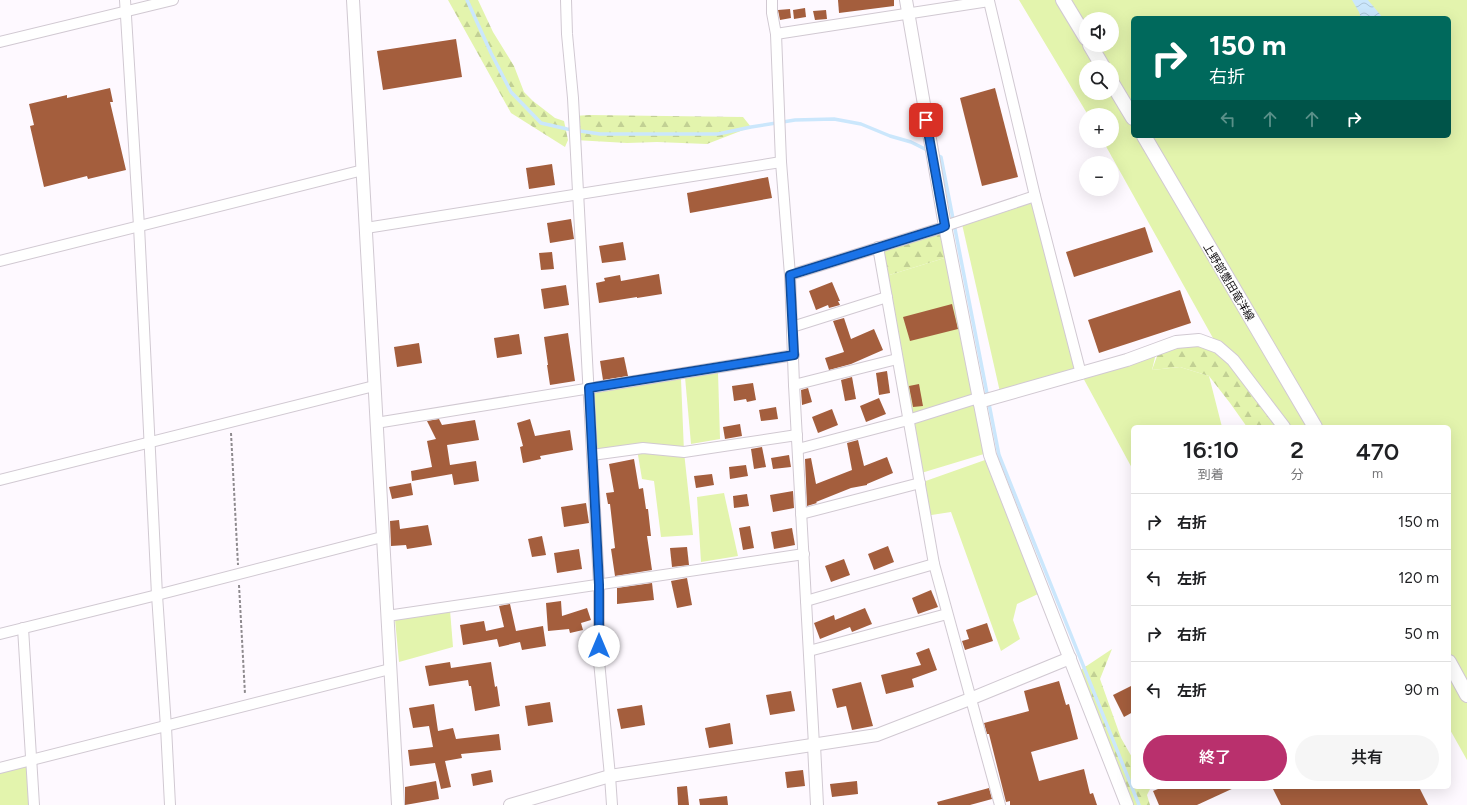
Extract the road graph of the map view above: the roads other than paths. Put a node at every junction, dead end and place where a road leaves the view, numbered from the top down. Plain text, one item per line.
1 (125, 0) edge
2 (173, 0) edge
3 (353, 0) edge
4 (566, 0) edge
5 (772, 0) edge
6 (906, 0) edge
7 (1063, 0) edge
8 (126, 12) junction
9 (908, 14) junction
10 (1079, 26) edge
11 (776, 34) junction
12 (0, 42) edge
13 (1119, 94) edge
14 (1131, 115) edge
15 (1145, 138) edge
16 (781, 162) junction
17 (363, 170) junction
18 (578, 194) junction
19 (1035, 196) junction
20 (139, 226) junction
21 (945, 226) junction
22 (366, 228) junction
23 (878, 247) junction
24 (0, 261) edge
25 (790, 275) junction
26 (887, 297) junction
27 (792, 327) junction
28 (794, 355) junction
29 (897, 359) junction
30 (1081, 374) junction
31 (794, 385) junction
32 (374, 386) junction
33 (589, 388) junction
34 (979, 400) junction
35 (908, 420) junction
36 (376, 423) junction
37 (1282, 425) edge
38 (1314, 425) edge
39 (797, 435) junction
40 (149, 442) junction
41 (798, 449) junction
42 (592, 455) junction
43 (0, 480) edge
44 (920, 483) junction
45 (802, 514) junction
46 (382, 537) junction
47 (804, 554) junction
48 (934, 564) junction
49 (599, 585) junction
50 (157, 595) junction
51 (806, 602) junction
52 (948, 614) junction
53 (387, 616) junction
54 (23, 628) junction
55 (0, 634) edge
56 (809, 651) junction
57 (1070, 658) junction
58 (1451, 666) edge
59 (390, 669) junction
60 (1467, 695) edge
61 (970, 699) junction
62 (166, 727) junction
63 (814, 745) junction
64 (31, 760) junction
65 (0, 768) edge
66 (610, 776) junction
67 (34, 805) edge
68 (170, 805) edge
69 (398, 805) edge
70 (510, 805) edge
71 (612, 805) edge
72 (817, 805) edge
73 (1000, 805) edge
74 (1127, 805) edge

1 - 8 street
2 - 8 street
3 - 17 street
4 - 18 street
5 - 11 street
6 - 9 street
7 - 10 main road
8 - 12 street
8 - 20 street
9 - 11 street
9 - 19 street
9 - 21 street
11 - 16 street
13 - 14 main road
15 - 38 main road, 上野部豊田竜洋線
16 - 18 street
16 - 25 street
17 - 20 street
17 - 22 street
18 - 22 street
18 - 33 street
19 - 21 street
19 - 30 street
20 - 24 street
20 - 40 street
21 - 23 street
21 - 34 street
22 - 32 street
23 - 25 street
23 - 26 street
25 - 27 street
26 - 27 street
26 - 29 street
27 - 28 street
28 - 31 street
28 - 33 street
29 - 31 street
29 - 35 street
30 - 34 street
30 - 37 street
31 - 39 street
32 - 36 street
32 - 40 street
33 - 36 street
33 - 42 street
34 - 35 street
34 - 57 street
35 - 41 street
35 - 44 street
36 - 46 street
39 - 41 street
39 - 42 street
40 - 43 street
40 - 50 street
41 - 45 street
42 - 49 street
44 - 45 street
44 - 48 street
45 - 47 street
46 - 50 street
46 - 53 street
47 - 49 street
47 - 51 street
48 - 51 street
48 - 52 street
49 - 53 street
49 - 66 street
50 - 54 street
50 - 62 street
51 - 56 street
52 - 56 street
52 - 61 street
53 - 59 street
54 - 55 street
54 - 64 street
56 - 63 street
57 - 61 street
57 - 74 street
58 - 60 main road
59 - 62 street
59 - 69 street
61 - 63 street
61 - 73 street
62 - 64 street
62 - 68 street
63 - 66 street
63 - 72 street
64 - 65 street
64 - 67 street
66 - 70 street
66 - 71 street

